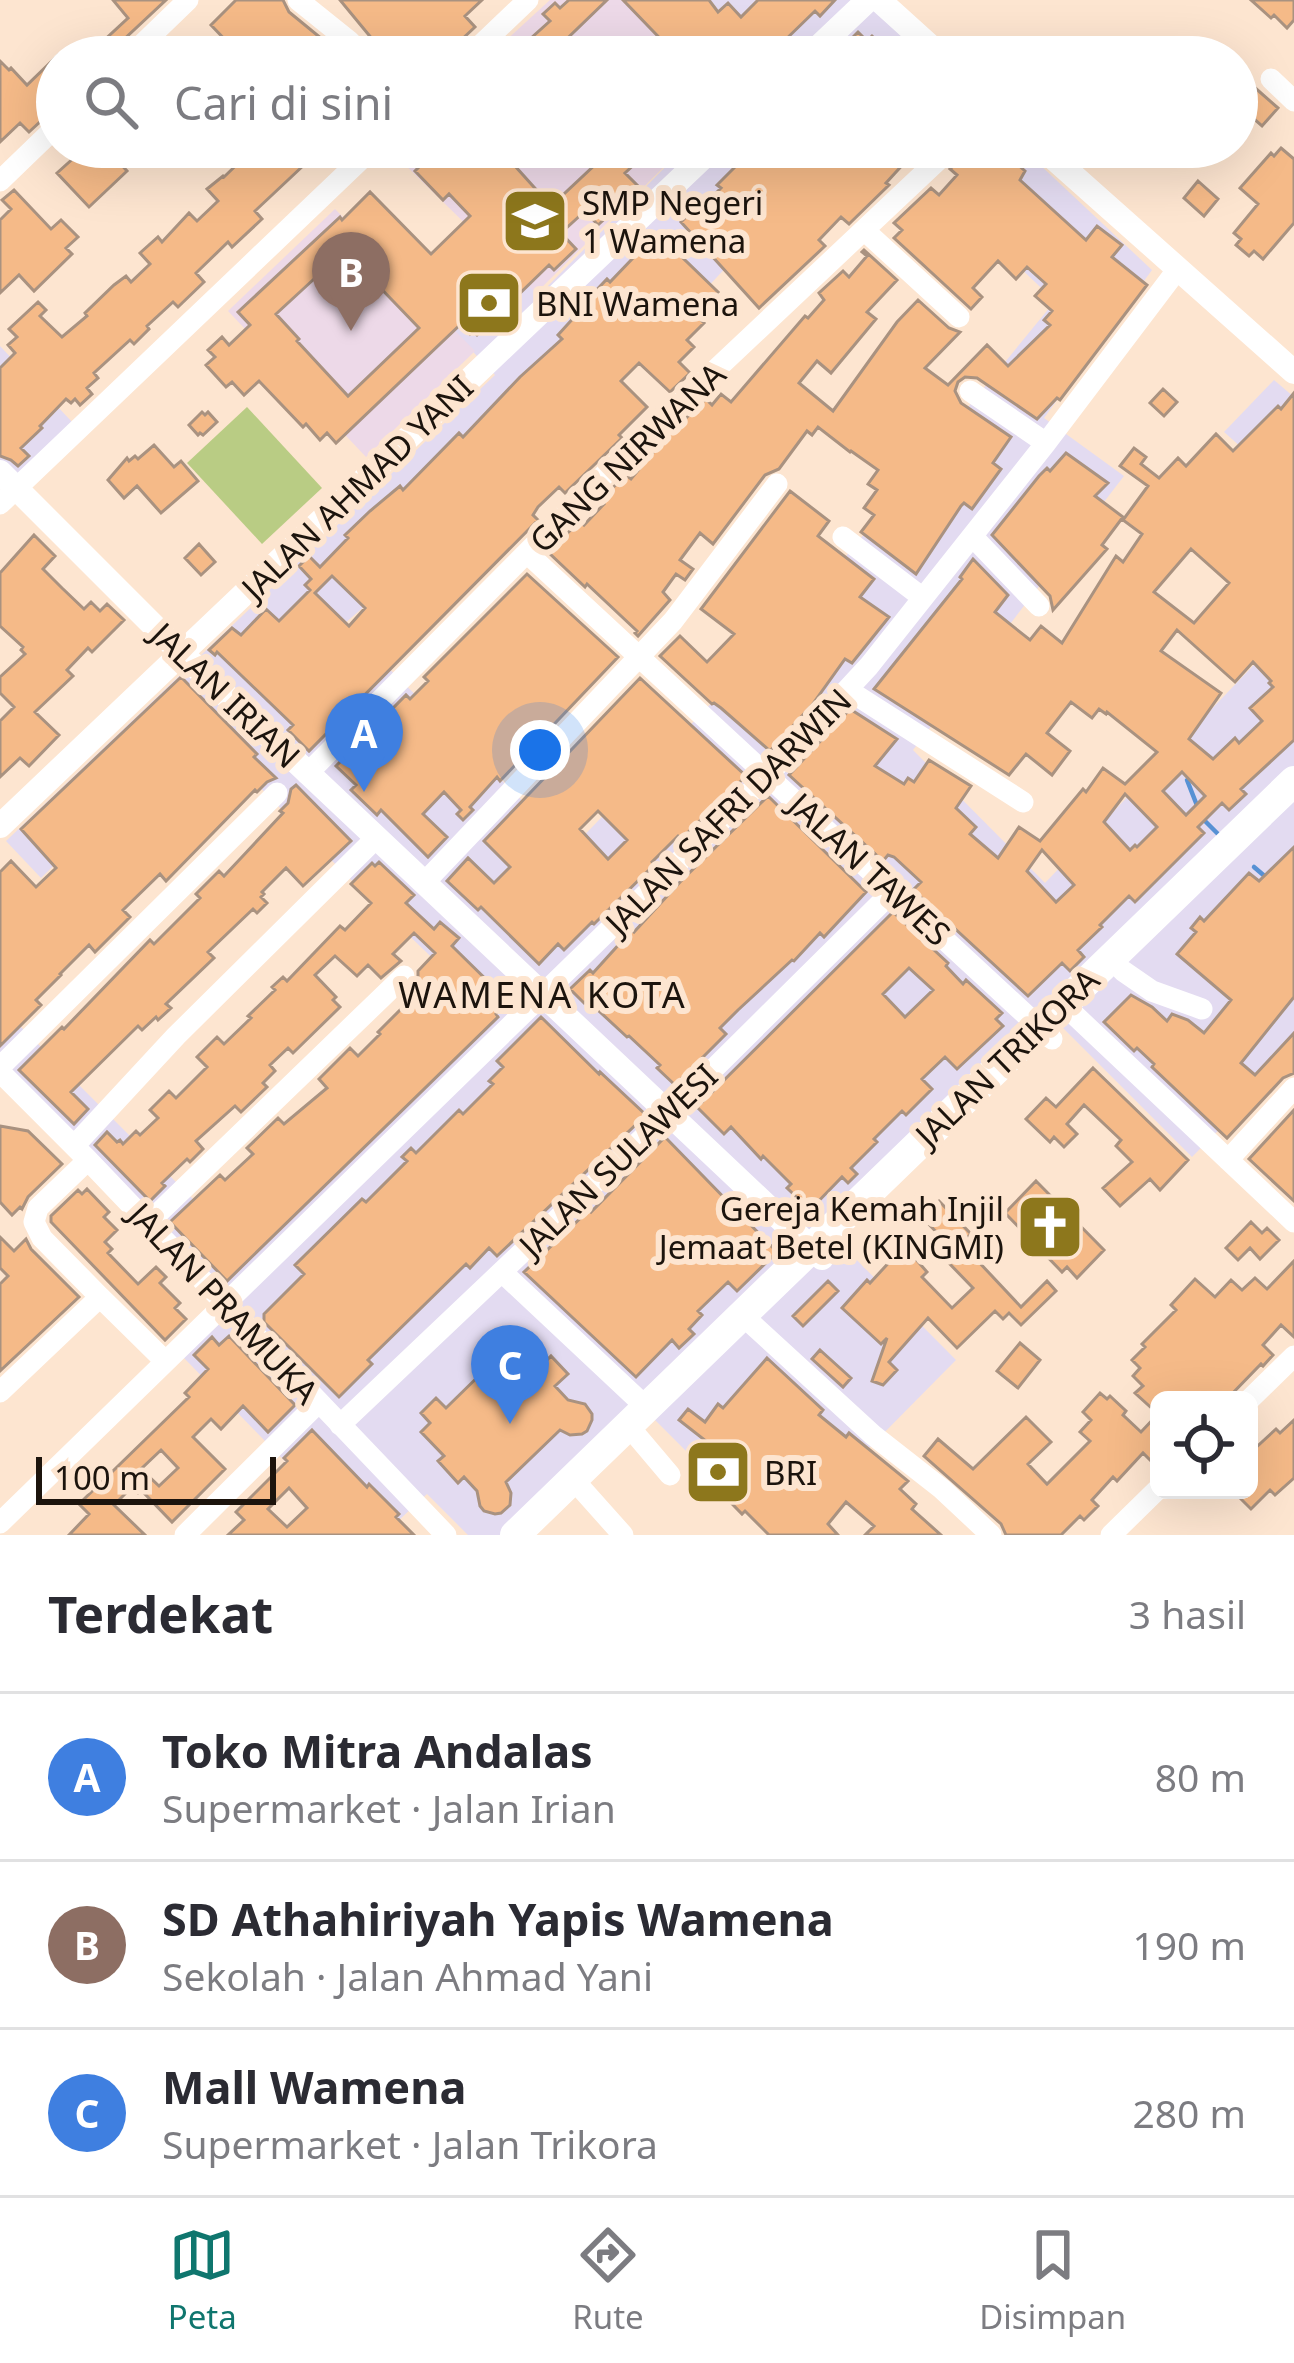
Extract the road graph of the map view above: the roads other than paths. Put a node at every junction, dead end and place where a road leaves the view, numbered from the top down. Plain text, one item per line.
1 (188, 0) edge
2 (298, 0) edge
3 (528, 0) edge
4 (868, 0) edge
5 (879, 0) edge
6 (151, 36) edge
7 (343, 36) edge
8 (490, 36) edge
9 (830, 36) edge
10 (919, 36) edge
11 (1271, 80) dead end
12 (1294, 100) edge
13 (36, 147) edge
14 (351, 168) edge
15 (692, 168) edge
16 (930, 168) edge
17 (1065, 168) edge
18 (0, 182) edge
19 (864, 230) junction
20 (1177, 270) junction
21 (959, 317) dead end
22 (1294, 372) edge
23 (970, 391) dead end
24 (1046, 443) junction
25 (777, 484) dead end
26 (5, 488) edge
27 (971, 536) junction
28 (844, 537) dead end
29 (528, 554) junction
30 (922, 598) junction
31 (1039, 606) dead end
32 (182, 654) junction
33 (640, 656) junction
34 (848, 690) junction
35 (307, 773) junction
36 (769, 774) junction
37 (1294, 781) edge
38 (277, 793) dead end
39 (1023, 802) dead end
40 (1294, 802) edge
41 (0, 826) edge
42 (376, 838) junction
43 (1237, 857) junction
44 (424, 883) junction
45 (892, 892) junction
46 (1123, 971) junction
47 (404, 976) dead end
48 (543, 996) junction
49 (1202, 1009) dead end
50 (1069, 1010) junction
51 (1046, 1033) junction
52 (0, 1069) edge
53 (1294, 1088) edge
54 (668, 1114) junction
55 (81, 1153) junction
56 (1228, 1160) junction
57 (1294, 1222) edge
58 (148, 1223) junction
59 (816, 1253) junction
60 (502, 1272) junction
61 (100, 1297) junction
62 (224, 1303) junction
63 (753, 1325) junction
64 (1294, 1356) edge
65 (165, 1361) junction
66 (1258, 1391) edge
67 (0, 1392) edge
68 (318, 1403) junction
69 (641, 1421) junction
70 (340, 1426) junction
71 (670, 1475) dead end
72 (579, 1485) junction
73 (1150, 1497) edge
74 (4, 1510) edge
75 (185, 1535) edge
76 (446, 1535) edge
77 (515, 1535) edge
78 (538, 1535) edge
79 (623, 1535) edge
80 (991, 1535) edge
81 (1111, 1535) edge

1 - 6 street
2 - 7 street
3 - 8 street
4 - 9 main road
5 - 10 main road
11 - 12 street
13 - 18 street
14 - 26 street
15 - 32 main road, JALAN AHMAD YANI
16 - 19 street, GANG NIRWANA
17 - 20 main road
19 - 21 street
19 - 29 street, GANG NIRWANA
20 - 22 main road
20 - 24 street, JALAN SAFRI DARWIN
23 - 24 street
24 - 27 street, JALAN SAFRI DARWIN
25 - 33 street
26 - 32 main road, JALAN IRIAN
27 - 30 street, JALAN SAFRI DARWIN
27 - 31 street
28 - 30 street
29 - 33 street, JALAN TAWES
29 - 35 street, GANG NIRWANA
30 - 34 street, JALAN SAFRI DARWIN
32 - 35 main road, JALAN IRIAN
32 - 41 main road, JALAN AHMAD YANI
33 - 36 street, JALAN TAWES
33 - 44 street
34 - 36 street, JALAN SAFRI DARWIN
34 - 39 street
35 - 42 main road, JALAN IRIAN
36 - 45 street, JALAN TAWES
36 - 48 street, JALAN SAFRI DARWIN
37 - 43 street
37 - 50 highway, JALAN TRIKORA
38 - 52 street
40 - 43 highway, JALAN TRIKORA
42 - 44 main road, JALAN IRIAN
42 - 55 street
43 - 46 highway, JALAN TRIKORA
44 - 48 main road, JALAN IRIAN
45 - 51 street, JALAN TAWES
45 - 54 street, JALAN SULAWESI
46 - 49 street
46 - 50 highway, JALAN TRIKORA
47 - 58 street
48 - 54 main road, JALAN IRIAN
48 - 62 street, JALAN SAFRI DARWIN
50 - 51 highway, JALAN TRIKORA
50 - 56 street
51 - 59 highway, JALAN TRIKORA
52 - 55 street, JALAN PRAMUKA
53 - 56 street
54 - 59 main road, JALAN IRIAN
54 - 60 street, JALAN SULAWESI
55 - 58 street, JALAN PRAMUKA
55 - 61 street
56 - 57 street
58 - 62 street, JALAN PRAMUKA
59 - 63 highway, JALAN TRIKORA
59 - 69 highway, JALAN TRIKORA
60 - 69 street
60 - 70 street, JALAN SULAWESI
61 - 65 street
61 - 67 street
62 - 65 street, JALAN SAFRI DARWIN
62 - 68 street, JALAN PRAMUKA
63 - 69 highway, JALAN TRIKORA
63 - 80 street
64 - 66 street
65 - 74 street, JALAN SAFRI DARWIN
68 - 70 street, JALAN PRAMUKA
68 - 75 street
69 - 71 street
69 - 72 highway, JALAN TRIKORA
70 - 76 street, JALAN PRAMUKA
72 - 77 highway, JALAN TRIKORA
72 - 78 highway, JALAN TRIKORA
72 - 79 street
73 - 81 street

